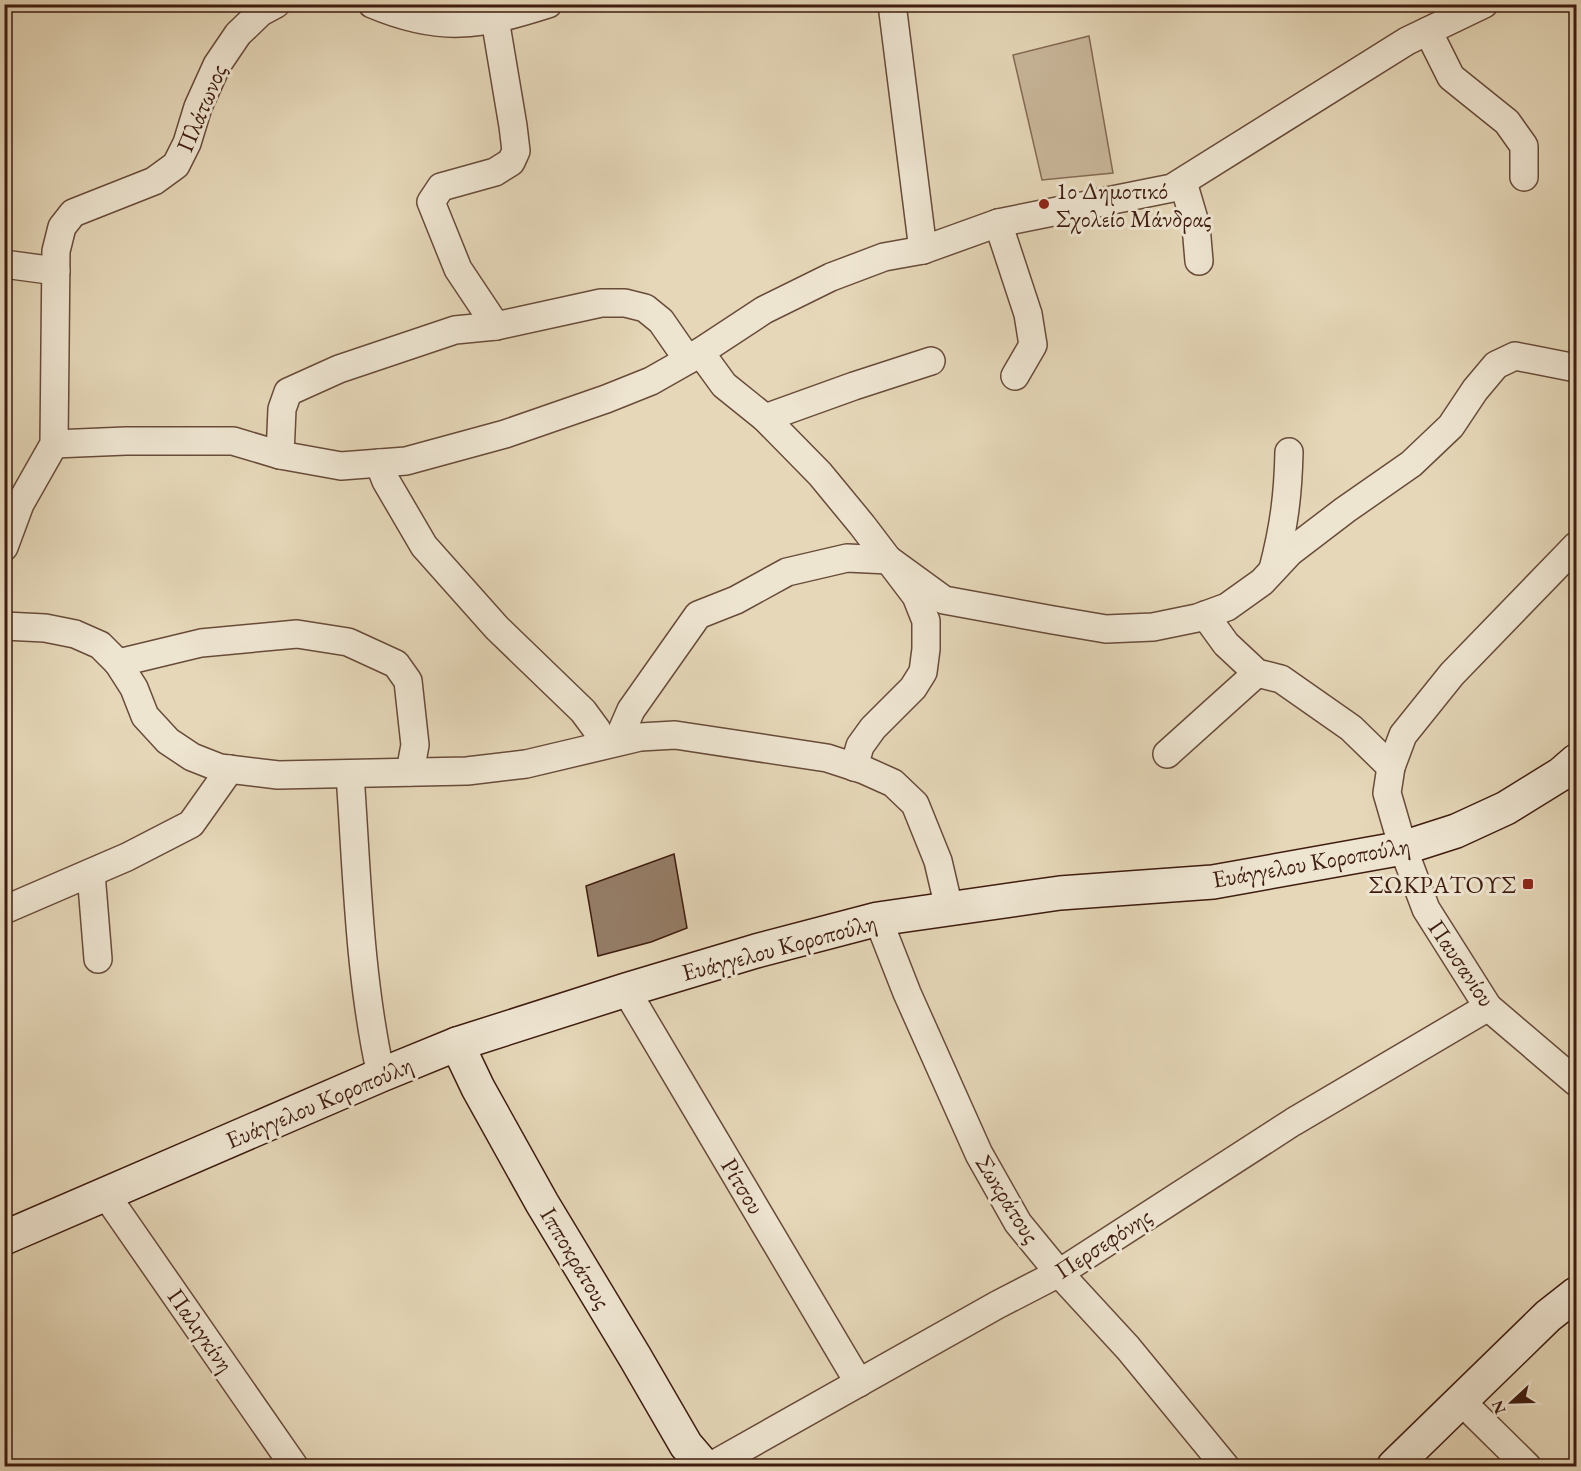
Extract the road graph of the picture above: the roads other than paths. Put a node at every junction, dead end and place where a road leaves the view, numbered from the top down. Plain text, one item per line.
1 (372, 4) edge
2 (548, 4) edge
3 (892, 4) edge
4 (1484, 4) edge
5 (265, 7) edge
6 (495, 19) junction
7 (1428, 31) junction
8 (1524, 177) dead end
9 (1183, 182) junction
10 (998, 224) junction
11 (923, 250) junction
12 (1199, 261) dead end
13 (4, 264) edge
14 (56, 271) junction
15 (496, 326) junction
16 (694, 356) junction
17 (931, 361) dead end
18 (1576, 368) edge
19 (1015, 376) dead end
20 (765, 418) junction
21 (54, 444) junction
22 (1288, 452) dead end
23 (280, 455) junction
24 (379, 463) junction
25 (1576, 546) edge
26 (4, 547) edge
27 (889, 560) junction
28 (1273, 570) junction
29 (1205, 615) junction
30 (4, 626) edge
31 (118, 663) junction
32 (1257, 673) junction
33 (608, 744) junction
34 (1167, 754) dead end
35 (1576, 761) edge
36 (854, 767) junction
37 (1391, 767) junction
38 (230, 769) junction
39 (410, 772) junction
40 (350, 774) junction
41 (1403, 848) junction
42 (91, 873) junction
43 (949, 908) junction
44 (4, 910) edge
45 (878, 919) junction
46 (98, 959) dead end
47 (626, 990) junction
48 (1488, 1007) junction
49 (457, 1044) junction
50 (381, 1075) junction
51 (1576, 1082) edge
52 (106, 1195) junction
53 (4, 1238) edge
54 (1059, 1273) junction
55 (1576, 1294) edge
56 (859, 1383) junction
57 (1460, 1400) junction
58 (294, 1467) edge
59 (704, 1467) edge
60 (711, 1467) edge
61 (1226, 1467) edge
62 (1394, 1467) edge
63 (1527, 1467) edge

1 - 6 street
2 - 6 street
3 - 11 street
4 - 7 street
5 - 14 street, Πλάτωνος
6 - 15 street
7 - 8 street
7 - 9 street
9 - 10 street
9 - 12 street
10 - 11 street
10 - 19 street
11 - 16 street
13 - 14 street
14 - 21 street, Πλάτωνος
15 - 16 street
15 - 23 street
16 - 20 street
16 - 24 street
17 - 20 street
18 - 28 street
20 - 27 street
21 - 23 street
21 - 26 street
22 - 28 street
23 - 24 street
24 - 33 street
25 - 37 street, Παυσανίου
27 - 29 street
27 - 33 street
27 - 36 street
28 - 29 street
29 - 32 street
30 - 31 street
31 - 38 street
31 - 39 street
32 - 34 street
32 - 37 street
33 - 36 street
33 - 39 street
35 - 41 street, Ευάγγελου Κοροπούλη
36 - 43 street
37 - 41 street, Παυσανίου
38 - 40 street
38 - 42 street
39 - 40 street
40 - 50 street
41 - 43 street, Ευάγγελου Κοροπούλη
41 - 48 street, Παυσανίου
42 - 44 street
42 - 46 street
43 - 45 street, Ευάγγελου Κοροπούλη
45 - 47 street, Ευάγγελου Κοροπούλη
45 - 54 street, Σωκράτους
47 - 49 street, Ευάγγελου Κοροπούλη
47 - 56 street, Ρίτσου
48 - 51 street, Παυσανίου
48 - 54 street, Περσεφόνης
49 - 50 street, Ευάγγελου Κοροπούλη
49 - 59 street, Ιπποκράτους
50 - 52 street, Ευάγγελου Κοροπούλη
52 - 53 street, Ευάγγελου Κοροπούλη
52 - 58 street, Παλιγκίνη
54 - 56 street, Περσεφόνης
54 - 61 street, Σωκράτους
55 - 57 street
56 - 60 street, Περσεφόνης
57 - 62 street
57 - 63 street

